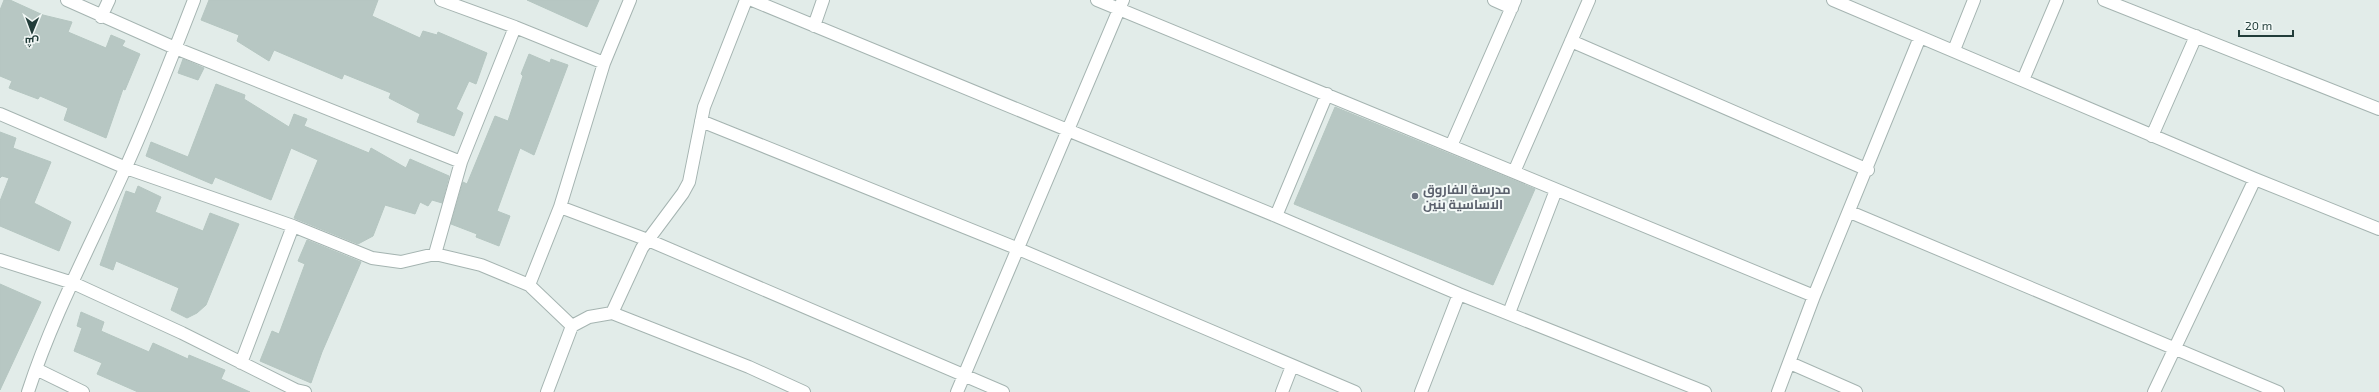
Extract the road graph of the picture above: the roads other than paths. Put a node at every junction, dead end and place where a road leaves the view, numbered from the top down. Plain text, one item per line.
1 (67, 0) edge
2 (109, 0) edge
3 (194, 0) edge
4 (440, 0) edge
5 (630, 0) edge
6 (746, 0) edge
7 (752, 0) edge
8 (823, 0) edge
9 (1097, 0) edge
10 (1494, 0) edge
11 (1589, 0) edge
12 (1833, 0) edge
13 (1974, 0) edge
14 (2056, 0) edge
15 (2104, 0) edge
16 (1513, 4) edge
17 (1121, 5) edge
18 (101, 17) junction
19 (814, 26) junction
20 (515, 27) junction
21 (2196, 36) junction
22 (1920, 37) junction
23 (1571, 41) junction
24 (175, 48) junction
25 (1954, 50) junction
26 (604, 63) junction
27 (2023, 80) junction
28 (1327, 94) junction
29 (2379, 109) edge
30 (0, 114) edge
31 (701, 120) junction
32 (1068, 131) junction
33 (2152, 136) junction
34 (1451, 146) junction
35 (461, 162) junction
36 (126, 168) junction
37 (1868, 170) junction
38 (1514, 172) junction
39 (2255, 179) junction
40 (1556, 190) junction
41 (560, 208) junction
42 (1850, 212) junction
43 (1276, 216) junction
44 (293, 226) junction
45 (2379, 229) edge
46 (648, 240) junction
47 (1016, 248) junction
48 (435, 254) junction
49 (0, 260) edge
50 (73, 283) junction
51 (529, 285) junction
52 (1459, 294) junction
53 (1814, 296) junction
54 (612, 313) junction
55 (1509, 313) junction
56 (572, 326) junction
57 (2175, 349) junction
58 (241, 363) junction
59 (1790, 363) junction
60 (1292, 366) junction
61 (36, 369) junction
62 (963, 376) junction
63 (28, 392) edge
64 (84, 392) edge
65 (305, 392) edge
66 (547, 392) edge
67 (804, 392) edge
68 (957, 392) edge
69 (1003, 392) edge
70 (1282, 392) edge
71 (1353, 392) edge
72 (1421, 392) edge
73 (1705, 392) edge
74 (1778, 392) edge
75 (1856, 392) edge
76 (2154, 392) edge
77 (2278, 392) edge

1 - 18 street
2 - 18 street
3 - 24 street
4 - 20 street
5 - 26 street
6 - 31 street
7 - 19 street
8 - 19 street
9 - 17 street
10 - 16 street
11 - 23 street
12 - 22 street
13 - 25 street
14 - 27 street
15 - 21 street
16 - 34 street
17 - 28 street
17 - 32 street
18 - 24 street
19 - 32 street
20 - 26 street
20 - 35 street
21 - 29 street
21 - 33 street
22 - 25 street
22 - 37 street
23 - 37 street
23 - 38 street
24 - 35 street
24 - 36 street
25 - 27 street
26 - 41 street
27 - 33 street
28 - 34 street
28 - 43 street
30 - 36 street
31 - 46 street
31 - 47 street
32 - 43 street
32 - 47 street
33 - 39 street
34 - 38 street
35 - 48 street
36 - 44 street
36 - 50 street
37 - 42 street
38 - 40 street
39 - 45 street
39 - 57 street
40 - 53 street
40 - 55 street
41 - 46 street
41 - 51 street
42 - 53 street
42 - 57 street
43 - 52 street
44 - 48 street
44 - 58 street
46 - 54 street
46 - 62 street
47 - 60 street
47 - 62 street
48 - 51 street
49 - 50 street
50 - 58 street
50 - 61 street
51 - 56 street
52 - 55 street
52 - 72 street
53 - 59 street
54 - 56 street
54 - 67 street
55 - 73 street
56 - 66 street
57 - 76 street
57 - 77 street
58 - 65 street
59 - 74 street
59 - 75 street
60 - 70 street
60 - 71 street
61 - 63 street
61 - 64 street
62 - 68 street
62 - 69 street

